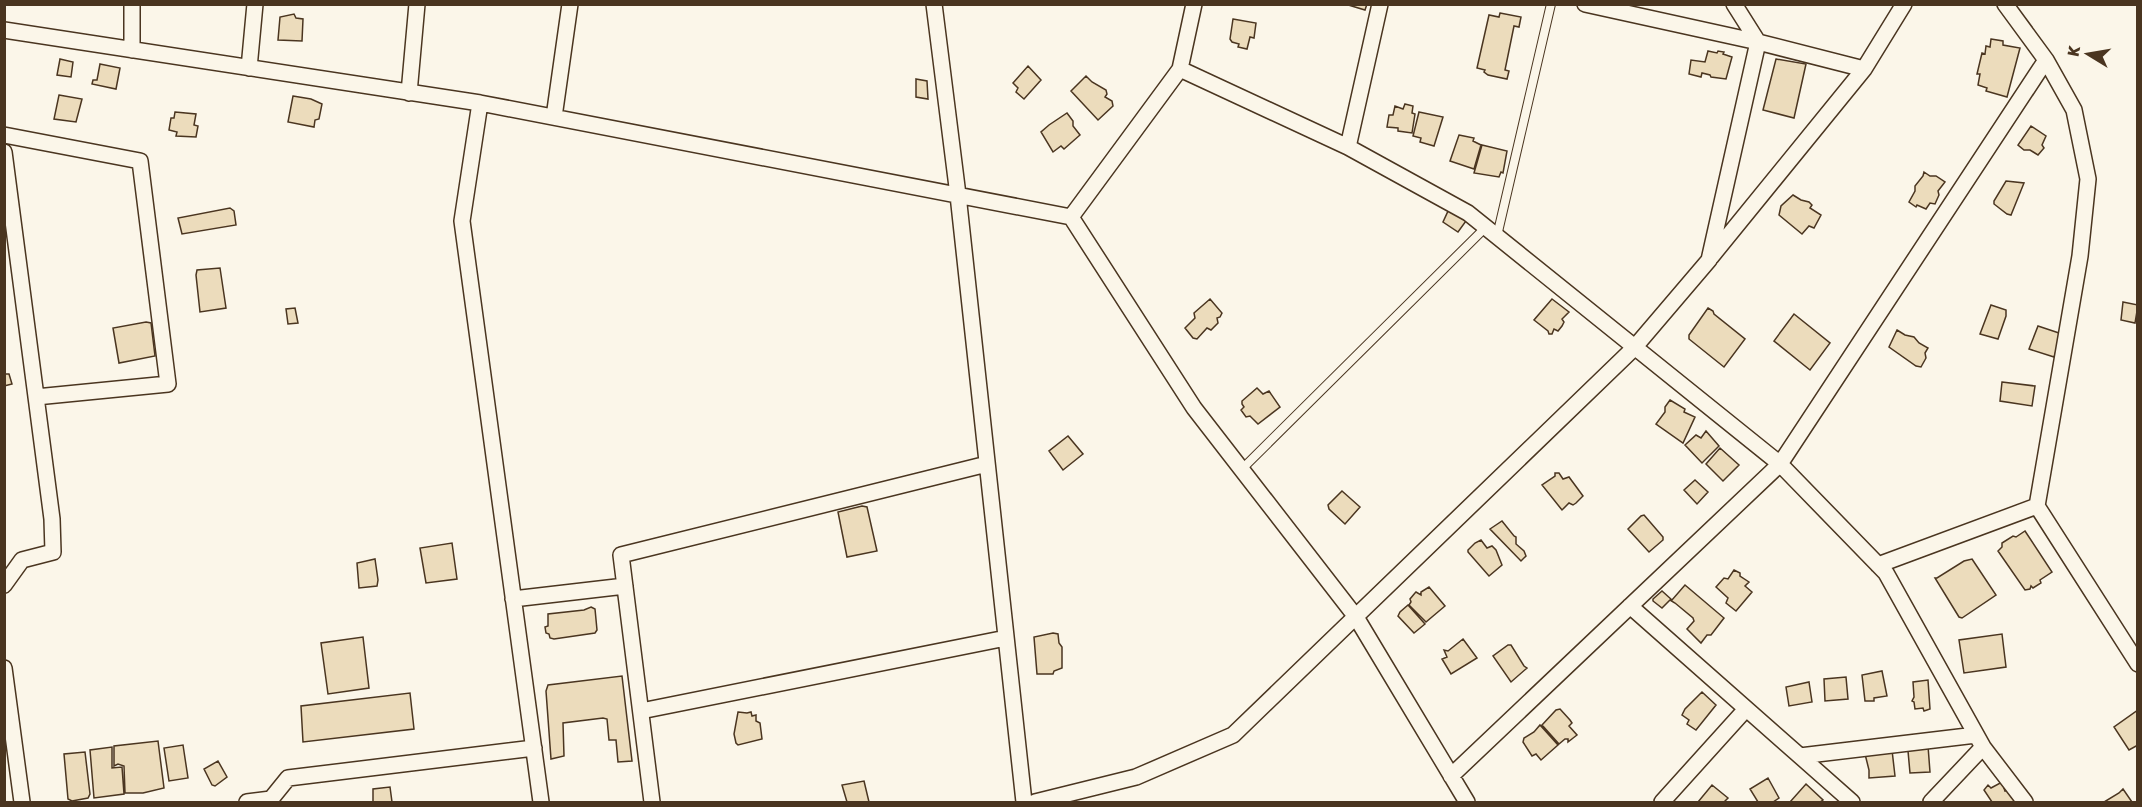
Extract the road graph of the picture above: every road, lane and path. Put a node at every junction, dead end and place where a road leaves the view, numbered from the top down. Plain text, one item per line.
1 (132, 4) edge
2 (255, 4) edge
3 (417, 4) edge
4 (570, 4) edge
5 (934, 4) edge
6 (1194, 4) edge
7 (1380, 4) edge
8 (1551, 4) edge
9 (1586, 4) edge
10 (1734, 4) edge
11 (1904, 4) edge
12 (2005, 4) edge
13 (4, 30) edge
14 (1758, 42) junction
15 (132, 50) junction
16 (2046, 60) junction
17 (249, 68) junction
18 (1180, 69) junction
19 (1864, 69) junction
20 (409, 93) junction
21 (480, 103) junction
22 (554, 117) junction
23 (4, 135) edge
24 (1348, 147) junction
25 (4, 152) edge
26 (958, 195) junction
27 (1071, 217) junction
28 (1492, 232) junction
29 (1709, 260) junction
30 (1634, 348) junction
31 (36, 397) junction
32 (987, 464) junction
33 (1780, 464) junction
34 (1242, 469) junction
35 (2037, 506) junction
36 (22, 560) junction
37 (1878, 565) junction
38 (4, 566) edge
39 (4, 585) edge
40 (625, 586) junction
41 (513, 599) junction
42 (1630, 606) junction
43 (1356, 617) junction
44 (1006, 638) junction
45 (2138, 664) edge
46 (4, 668) edge
47 (1746, 709) junction
48 (641, 711) junction
49 (1980, 741) junction
50 (534, 748) junction
51 (1800, 756) junction
52 (1451, 776) junction
53 (271, 801) edge
54 (22, 802) edge
55 (247, 802) edge
56 (541, 802) edge
57 (652, 802) edge
58 (1024, 802) edge
59 (1035, 802) edge
60 (1467, 802) edge
61 (1662, 802) edge
62 (1852, 802) edge
63 (1931, 802) edge
64 (2025, 802) edge

1 - 15 street
2 - 17 street
3 - 20 street
4 - 22 street
5 - 26 street
6 - 18 street
7 - 24 street
8 - 28 lane
9 - 14 street
10 - 14 street
11 - 19 street
12 - 16 street
13 - 15 street
14 - 19 street
14 - 29 street
15 - 17 street
16 - 33 street
16 - 35 street
17 - 20 street
18 - 24 street
18 - 27 street
19 - 29 street
20 - 21 street
21 - 22 street
21 - 41 street
22 - 26 street
23 - 31 street
24 - 28 street
25 - 31 street
26 - 27 street
26 - 32 street
27 - 34 street
28 - 30 street
28 - 34 lane
29 - 30 street
30 - 33 street
30 - 43 street
31 - 36 street
32 - 40 street
32 - 44 street
33 - 37 street
33 - 42 street
34 - 43 street
35 - 37 street
35 - 45 street
36 - 38 street
36 - 39 street
37 - 49 street
40 - 41 street
40 - 48 street
41 - 50 street
42 - 47 street
42 - 52 street
43 - 52 street
43 - 59 street
44 - 48 street
44 - 58 street
46 - 54 street
47 - 51 street
47 - 61 street
48 - 57 street
49 - 51 street
49 - 63 street
49 - 64 street
50 - 53 street
50 - 56 street
51 - 62 street
52 - 60 street
53 - 55 street

